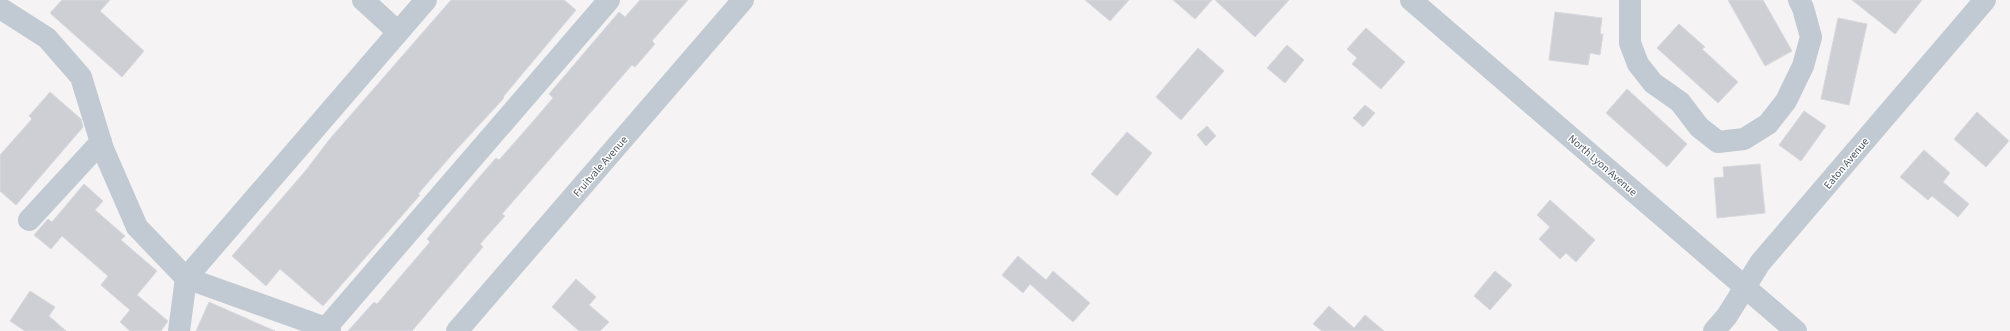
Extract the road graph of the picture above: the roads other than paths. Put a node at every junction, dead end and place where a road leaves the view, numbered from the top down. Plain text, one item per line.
1 (363, 0) edge
2 (426, 0) edge
3 (743, 0) edge
4 (1411, 0) edge
5 (1630, 0) edge
6 (1798, 0) edge
7 (1978, 2) edge
8 (599, 4) edge
9 (0, 8) edge
10 (398, 32) junction
11 (101, 142) junction
12 (29, 220) dead end
13 (186, 278) junction
14 (1744, 287) junction
15 (328, 329) edge
16 (179, 331) edge
17 (457, 331) edge
18 (1714, 331) edge
19 (1796, 331) edge

1 - 10 street
2 - 10 street
3 - 17 street, Fruitvale Avenue
4 - 14 street, North Lyon Avenue
5 - 6 street
7 - 14 street, Eaton Avenue
8 - 15 street
9 - 11 street
10 - 13 street
11 - 12 street
11 - 13 street
13 - 15 street
13 - 16 street
14 - 18 street, Eaton Avenue
14 - 19 street, North Lyon Avenue

